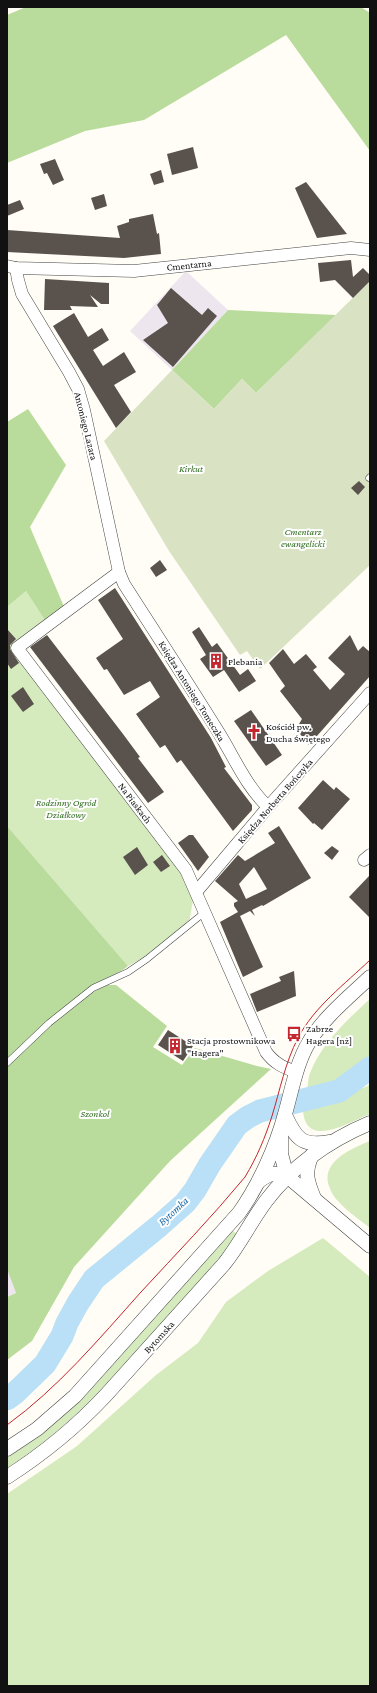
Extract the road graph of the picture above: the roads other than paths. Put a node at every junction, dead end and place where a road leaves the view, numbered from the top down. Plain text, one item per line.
1 (370, 250) edge
2 (12, 267) edge
3 (119, 572) junction
4 (370, 693) edge
5 (268, 807) junction
6 (197, 891) junction
7 (205, 912) junction
8 (370, 977) edge
9 (7, 1063) edge
10 (295, 1077) junction
11 (283, 1121) junction
12 (370, 1123) edge
13 (333, 1141) junction
14 (313, 1154) junction
15 (287, 1176) junction
16 (259, 1181) junction
17 (314, 1200) junction
18 (370, 1246) edge
19 (7, 1449) edge
20 (7, 1477) edge

1 - 2 street, Cmentarna
2 - 3 street, Antoniego Lazara
3 - 5 street, Księdza Antoniego Tomeczka
3 - 6 street, Na Piaskach
4 - 5 street, Księdza Norberta Bończyka
5 - 6 street, Księdza Norberta Bończyka
6 - 7 street, Na Piaskach
7 - 9 lane
7 - 10 street, Na Piaskach
8 - 10 street
10 - 11 street
11 - 13 street, Bytomska
11 - 15 street
11 - 16 street
12 - 13 street, Bytomska
13 - 14 street, Bytomska
14 - 15 street, Bytomska
14 - 17 street
15 - 16 street
15 - 17 street
15 - 20 street, Bytomska
16 - 19 street
17 - 18 street

